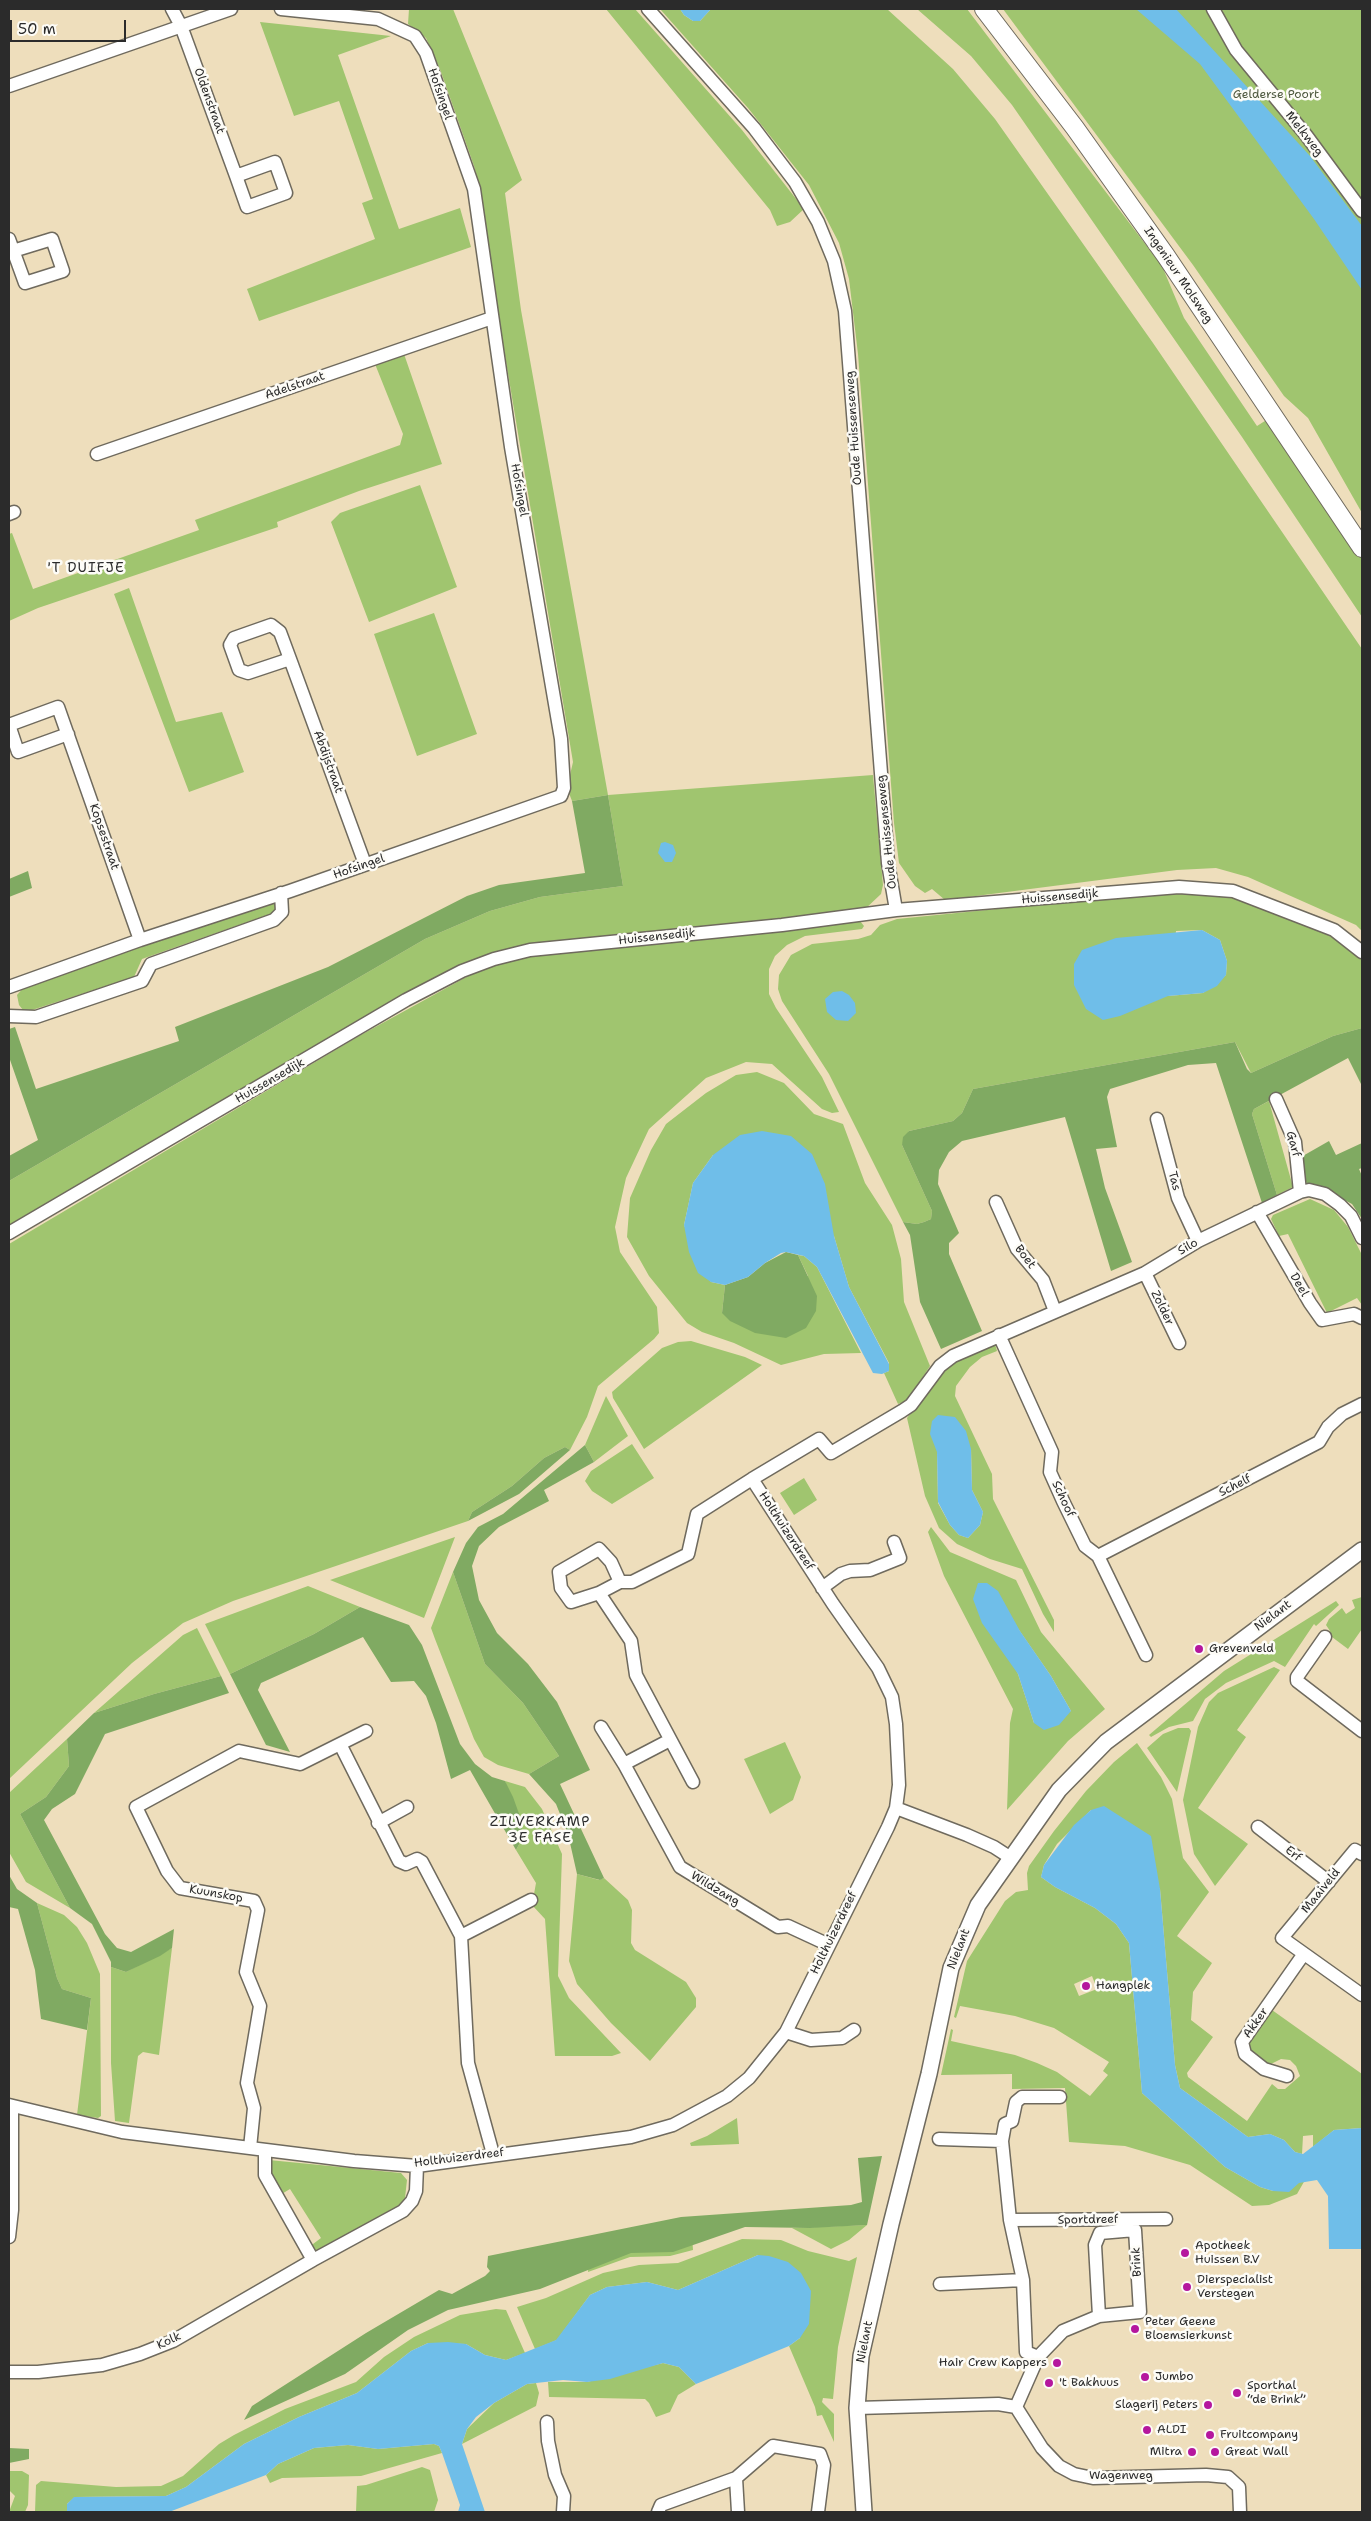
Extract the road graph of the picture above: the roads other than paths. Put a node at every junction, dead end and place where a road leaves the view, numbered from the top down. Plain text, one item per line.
1 (172, 9) edge
2 (231, 9) edge
3 (281, 9) edge
4 (648, 9) edge
5 (984, 9) edge
6 (1213, 9) edge
7 (181, 26) junction
8 (9, 86) edge
9 (236, 176) dead end
10 (1362, 211) edge
11 (9, 239) edge
12 (14, 251) dead end
13 (492, 318) junction
14 (97, 454) dead end
15 (1362, 548) edge
16 (290, 659) junction
17 (68, 734) junction
18 (365, 864) junction
19 (281, 893) junction
20 (896, 910) junction
21 (140, 940) junction
22 (1362, 952) edge
23 (9, 987) edge
24 (9, 1016) edge
25 (1276, 1099) dead end
26 (1157, 1119) dead end
27 (1300, 1192) junction
28 (996, 1202) dead end
29 (1257, 1212) junction
30 (9, 1233) edge
31 (1362, 1238) edge
32 (1198, 1241) junction
33 (1145, 1273) junction
34 (1055, 1311) junction
35 (1362, 1318) edge
36 (999, 1335) junction
37 (1179, 1344) dead end
38 (1362, 1404) edge
39 (752, 1480) junction
40 (894, 1542) dead end
41 (1362, 1550) edge
42 (1098, 1556) junction
43 (620, 1582) junction
44 (822, 1588) junction
45 (600, 1593) junction
46 (1325, 1637) dead end
47 (1146, 1655) dead end
48 (602, 1727) dead end
49 (366, 1731) dead end
50 (1362, 1731) edge
51 (670, 1740) junction
52 (340, 1744) junction
53 (624, 1764) junction
54 (693, 1782) dead end
55 (407, 1807) dead end
56 (896, 1808) junction
57 (378, 1823) junction
58 (1258, 1827) dead end
59 (1362, 1854) edge
60 (1011, 1858) junction
61 (1329, 1882) junction
62 (531, 1900) dead end
63 (461, 1936) junction
64 (829, 1945) junction
65 (1303, 1954) junction
66 (1362, 1996) edge
67 (854, 2030) dead end
68 (786, 2032) junction
69 (1287, 2076) dead end
70 (1060, 2097) dead end
71 (10, 2105) edge
72 (939, 2139) dead end
73 (1002, 2141) junction
74 (250, 2148) junction
75 (265, 2151) junction
76 (493, 2154) junction
77 (417, 2166) junction
78 (1166, 2219) dead end
79 (1010, 2220) junction
80 (9, 2237) edge
81 (313, 2260) junction
82 (1024, 2280) junction
83 (940, 2284) dead end
84 (1099, 2316) junction
85 (1038, 2357) junction
86 (9, 2372) edge
87 (1016, 2407) junction
88 (857, 2408) junction
89 (547, 2422) dead end
90 (736, 2478) junction
91 (563, 2512) edge
92 (658, 2512) edge
93 (738, 2512) edge
94 (818, 2512) edge
95 (864, 2512) edge
96 (1240, 2512) edge

1 - 7 street
2 - 7 street
3 - 13 street, Hofsingel
4 - 20 street, Oude Huissenseweg
5 - 15 main road, Ingenieur Molsweg
6 - 10 street, Melkweg
7 - 8 street
7 - 9 street, Oldenstraat
11 - 12 street
13 - 14 street, Adelstraat
13 - 18 street, Hofsingel
16 - 16 street, Abdijstraat
16 - 18 street, Abdijstraat
17 - 17 street, Kopsestraat
17 - 21 street, Kopsestraat
18 - 19 street, Hofsingel
19 - 21 street, Hofsingel
19 - 24 street
20 - 22 street, Huissensedijk
20 - 30 street, Huissensedijk
21 - 23 street, Hofsingel
25 - 27 street, Garf
26 - 32 street, Tas
27 - 29 street, Silo
27 - 31 street, Silo
28 - 34 street, Boet
29 - 32 street, Silo
29 - 35 street, Deel
32 - 33 street, Silo
33 - 34 street, Silo
33 - 37 street, Zolder
34 - 36 street, Silo
36 - 39 street, Holthuizerdreef
36 - 42 street, Schoof
38 - 42 street, Schelf
39 - 43 street
39 - 44 street, Holthuizerdreef
40 - 44 street
41 - 60 street, Nielant
42 - 47 street, Schoof
43 - 45 street
43 - 45 street
44 - 56 street, Holthuizerdreef
45 - 51 street
46 - 50 street
48 - 53 street, Wildzang
49 - 52 street, Kuunskop
51 - 53 street
51 - 54 street
52 - 57 street
52 - 74 street, Kuunskop
53 - 64 street, Wildzang
55 - 57 street
56 - 60 street
56 - 64 street, Holthuizerdreef
57 - 63 street
58 - 61 street, Erf
59 - 61 street, Maaiveld
60 - 88 street, Nielant
61 - 65 street, Maaiveld
62 - 63 street
63 - 76 street
64 - 68 street, Holthuizerdreef
65 - 66 street
65 - 69 street, Akker
67 - 68 street
68 - 76 street, Holthuizerdreef
70 - 73 street
71 - 74 street, Holthuizerdreef
71 - 80 street
72 - 73 street
73 - 79 street
74 - 75 street, Holthuizerdreef
75 - 77 street, Holthuizerdreef
75 - 81 street
76 - 77 street, Holthuizerdreef
77 - 81 street, Kolk
78 - 79 street, Sportdreef
79 - 82 street
81 - 86 street, Kolk
82 - 83 street
82 - 85 street
84 - 84 street, Brink
84 - 85 street, Brink
85 - 87 street, Brink
87 - 88 street
87 - 96 street, Wagenweg
88 - 95 street, Nielant
89 - 91 street
90 - 92 street
90 - 93 street
90 - 94 street

